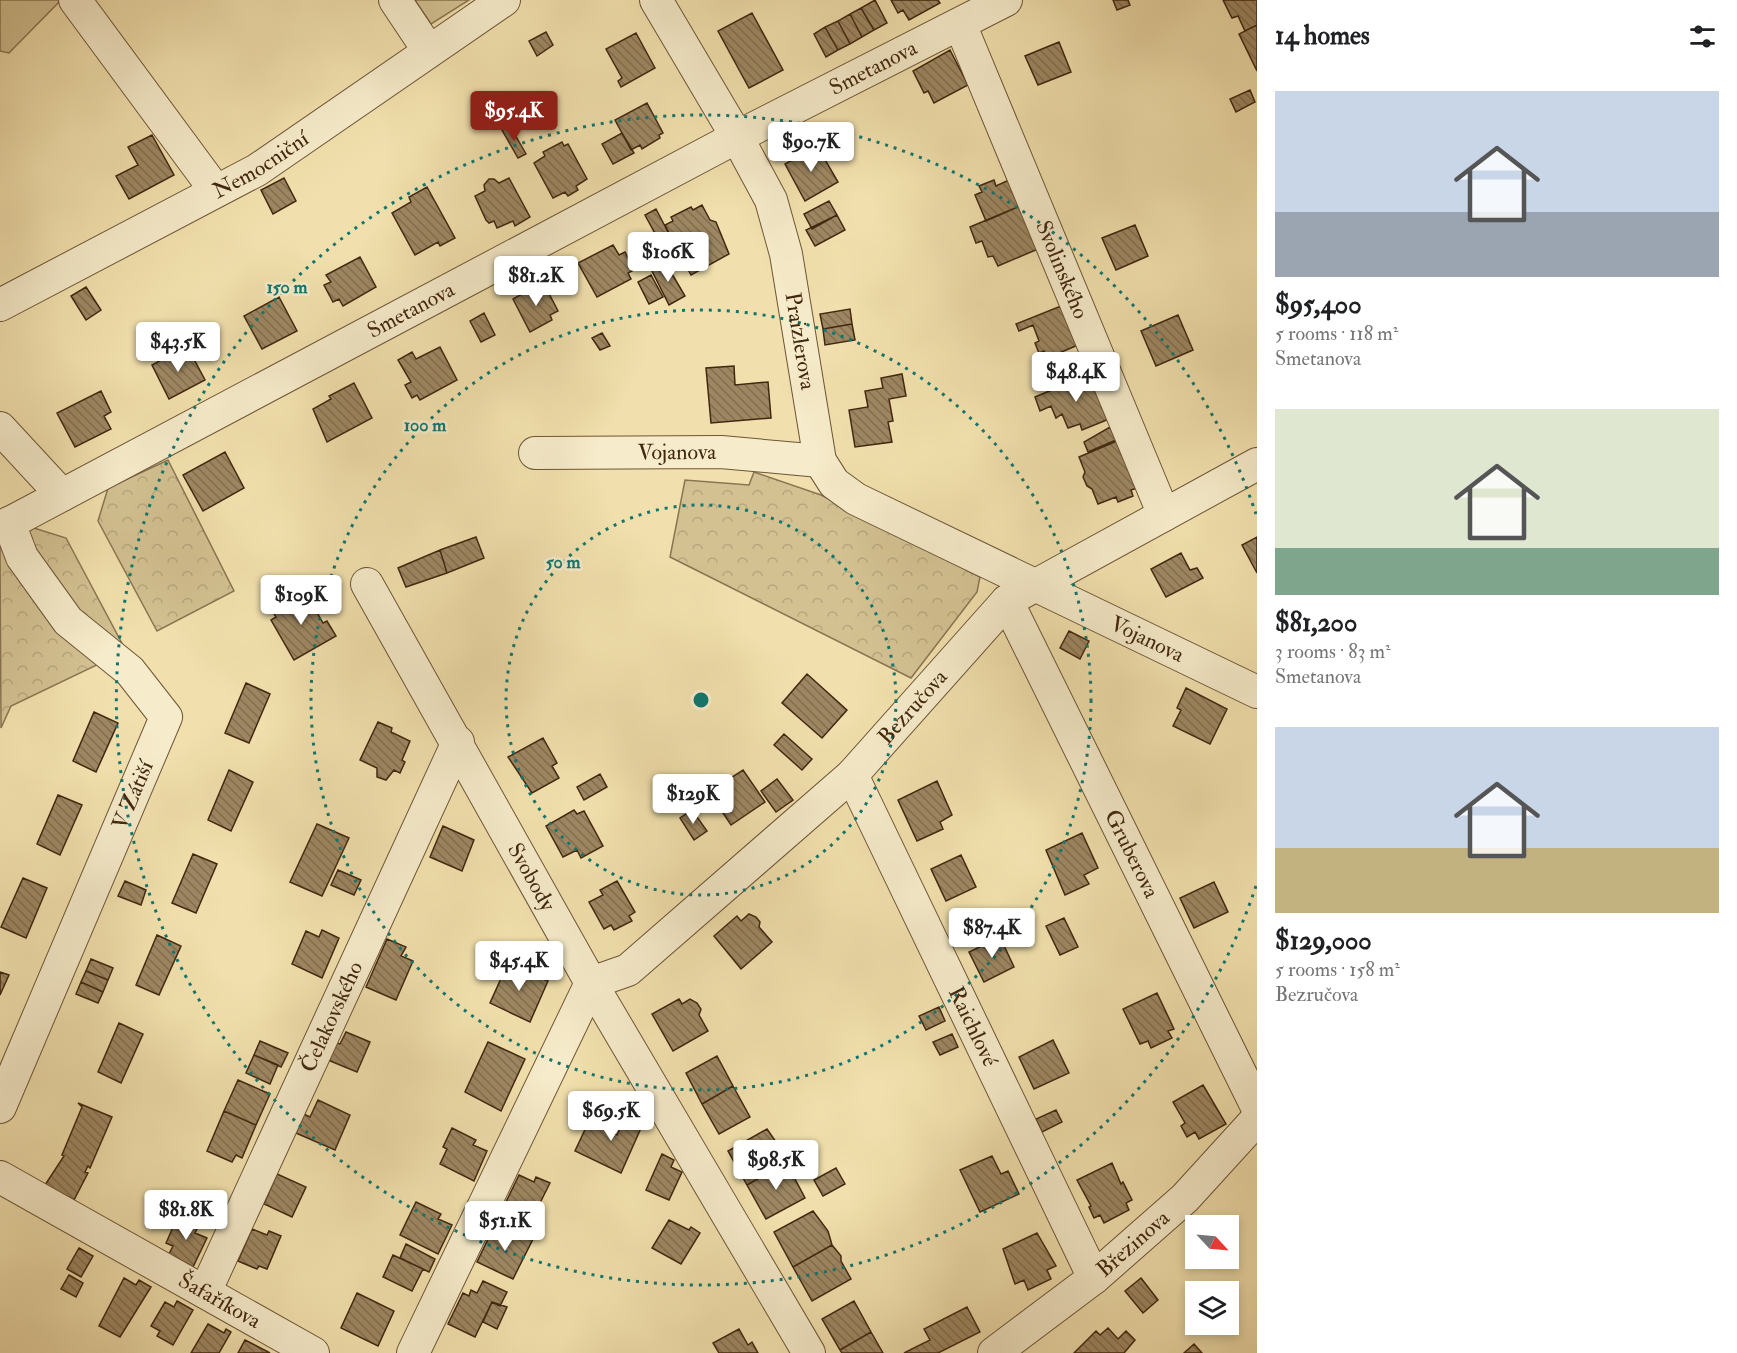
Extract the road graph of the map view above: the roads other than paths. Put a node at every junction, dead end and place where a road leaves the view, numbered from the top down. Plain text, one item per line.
1 (75, 0) edge
2 (395, 0) edge
3 (504, 0) edge
4 (656, 0) edge
5 (1006, 0) edge
6 (960, 24) junction
7 (429, 51) junction
8 (737, 137) junction
9 (216, 191) junction
10 (0, 304) edge
11 (0, 428) edge
12 (535, 453) dead end
13 (820, 461) junction
14 (1257, 464) edge
15 (62, 495) junction
16 (1164, 515) junction
17 (4, 525) edge
18 (367, 584) dead end
19 (1036, 586) junction
20 (1007, 601) junction
21 (1257, 692) edge
22 (458, 742) junction
23 (852, 775) junction
24 (591, 983) junction
25 (0, 1107) edge
26 (1257, 1107) edge
27 (1257, 1119) edge
28 (0, 1177) edge
29 (1094, 1278) junction
30 (205, 1292) junction
31 (313, 1353) edge
32 (413, 1353) edge
33 (809, 1353) edge
34 (994, 1353) edge

1 - 9 street
2 - 7 street
3 - 7 street, Nemocniční
4 - 8 street, Praizlerova
5 - 6 street, Smetanova
6 - 8 street, Smetanova
6 - 16 street, Svolinského
7 - 9 street, Nemocniční
8 - 13 street, Praizlerova
8 - 15 street, Smetanova
9 - 10 street, Nemocniční
11 - 15 street
12 - 13 street, Vojanova
13 - 19 street, Praizlerova
14 - 16 street, Bezručova
15 - 17 street, Smetanova
16 - 19 street, Bezručova
17 - 25 street, V Zátiší
18 - 22 street, Svobody
19 - 20 street, Bezručova
19 - 21 street, Vojanova
20 - 23 street, Bezručova
20 - 26 street, Gruberova
22 - 24 street, Svobody
22 - 30 street, Čelakovského
23 - 24 street, Bezručova
23 - 29 street, Raichlové
24 - 32 street
24 - 33 street, Svobody
27 - 29 street, Březinova
28 - 30 street, Šafaříkova
29 - 34 street, Březinova
30 - 31 street, Šafaříkova

